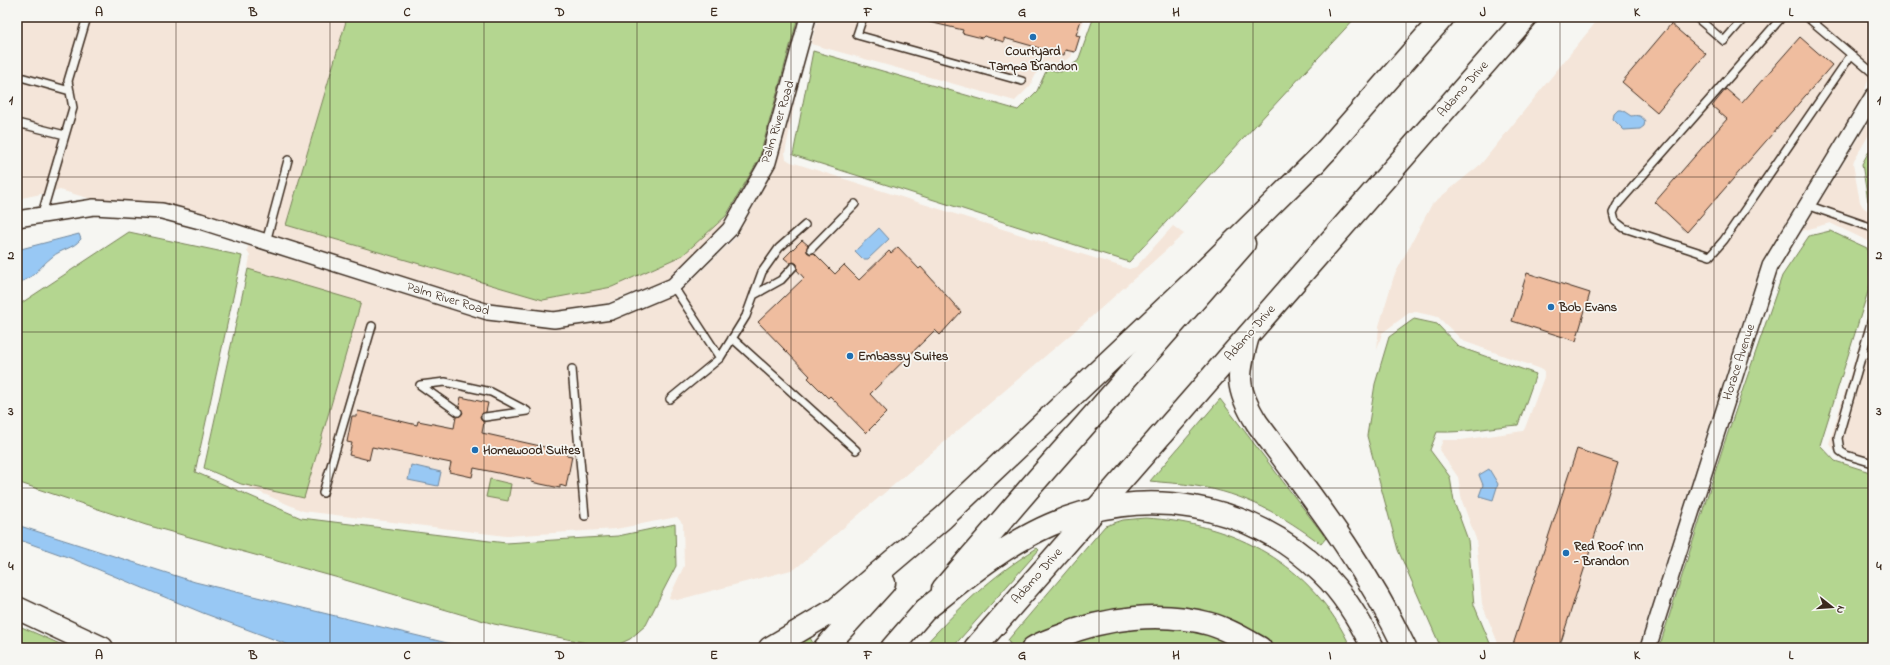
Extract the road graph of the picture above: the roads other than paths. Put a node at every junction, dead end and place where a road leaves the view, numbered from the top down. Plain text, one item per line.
1 (87, 17) edge
2 (808, 17) edge
3 (863, 17) edge
4 (1443, 17) edge
5 (1526, 17) edge
6 (1696, 17) edge
7 (1745, 17) edge
8 (1782, 17) edge
9 (1807, 17) edge
10 (1850, 55) junction
11 (1873, 73) edge
12 (17, 76) edge
13 (1022, 81) dead end
14 (70, 91) junction
15 (1873, 96) edge
16 (17, 122) edge
17 (65, 135) junction
18 (1328, 148) junction
19 (288, 160) dead end
20 (855, 204) dead end
21 (1807, 205) junction
22 (42, 214) junction
23 (17, 219) edge
24 (805, 225) dead end
25 (1873, 228) edge
26 (266, 242) junction
27 (811, 249) dead end
28 (793, 267) dead end
29 (673, 286) junction
30 (754, 295) junction
31 (1873, 316) edge
32 (372, 326) dead end
33 (1248, 336) junction
34 (732, 338) junction
35 (1862, 353) junction
36 (1873, 356) edge
37 (720, 358) junction
38 (572, 369) dead end
39 (670, 399) dead end
40 (458, 412) dead end
41 (485, 417) dead end
42 (856, 450) dead end
43 (1873, 463) edge
44 (323, 493) dead end
45 (1096, 509) junction
46 (585, 516) dead end
47 (943, 518) junction
48 (17, 608) edge
49 (925, 610) junction
50 (101, 647) edge
51 (770, 648) edge
52 (825, 648) edge
53 (892, 648) edge
54 (975, 648) edge
55 (1033, 648) edge
56 (1260, 648) edge
57 (1373, 648) edge
58 (1405, 648) edge
59 (1648, 648) edge

1 - 14 lane
2 - 29 street, Palm River Road
3 - 13 lane
4 - 18 main road
5 - 33 main road, Adamo Drive
6 - 7 lane
8 - 10 lane
9 - 10 lane
10 - 11 lane
12 - 14 lane
14 - 17 lane
15 - 21 street, Horace Avenue
16 - 17 lane
17 - 22 lane
18 - 47 main road
18 - 49 main road
19 - 26 lane
20 - 27 lane
21 - 25 lane
21 - 59 street, Horace Avenue
22 - 23 street, Palm River Road
22 - 26 street, Palm River Road
24 - 30 lane
26 - 29 street, Palm River Road
28 - 30 lane
29 - 37 lane
30 - 34 lane
31 - 35 lane
32 - 44 lane
33 - 45 main road, Adamo Drive
33 - 58 main road
34 - 37 lane
34 - 42 lane
35 - 36 lane
35 - 43 lane
37 - 39 lane
38 - 46 lane
40 - 41 lane
45 - 49 main road
45 - 54 main road, Adamo Drive
45 - 57 main road
47 - 51 main road
47 - 52 main road
48 - 50 main road
49 - 53 main road
55 - 56 main road

